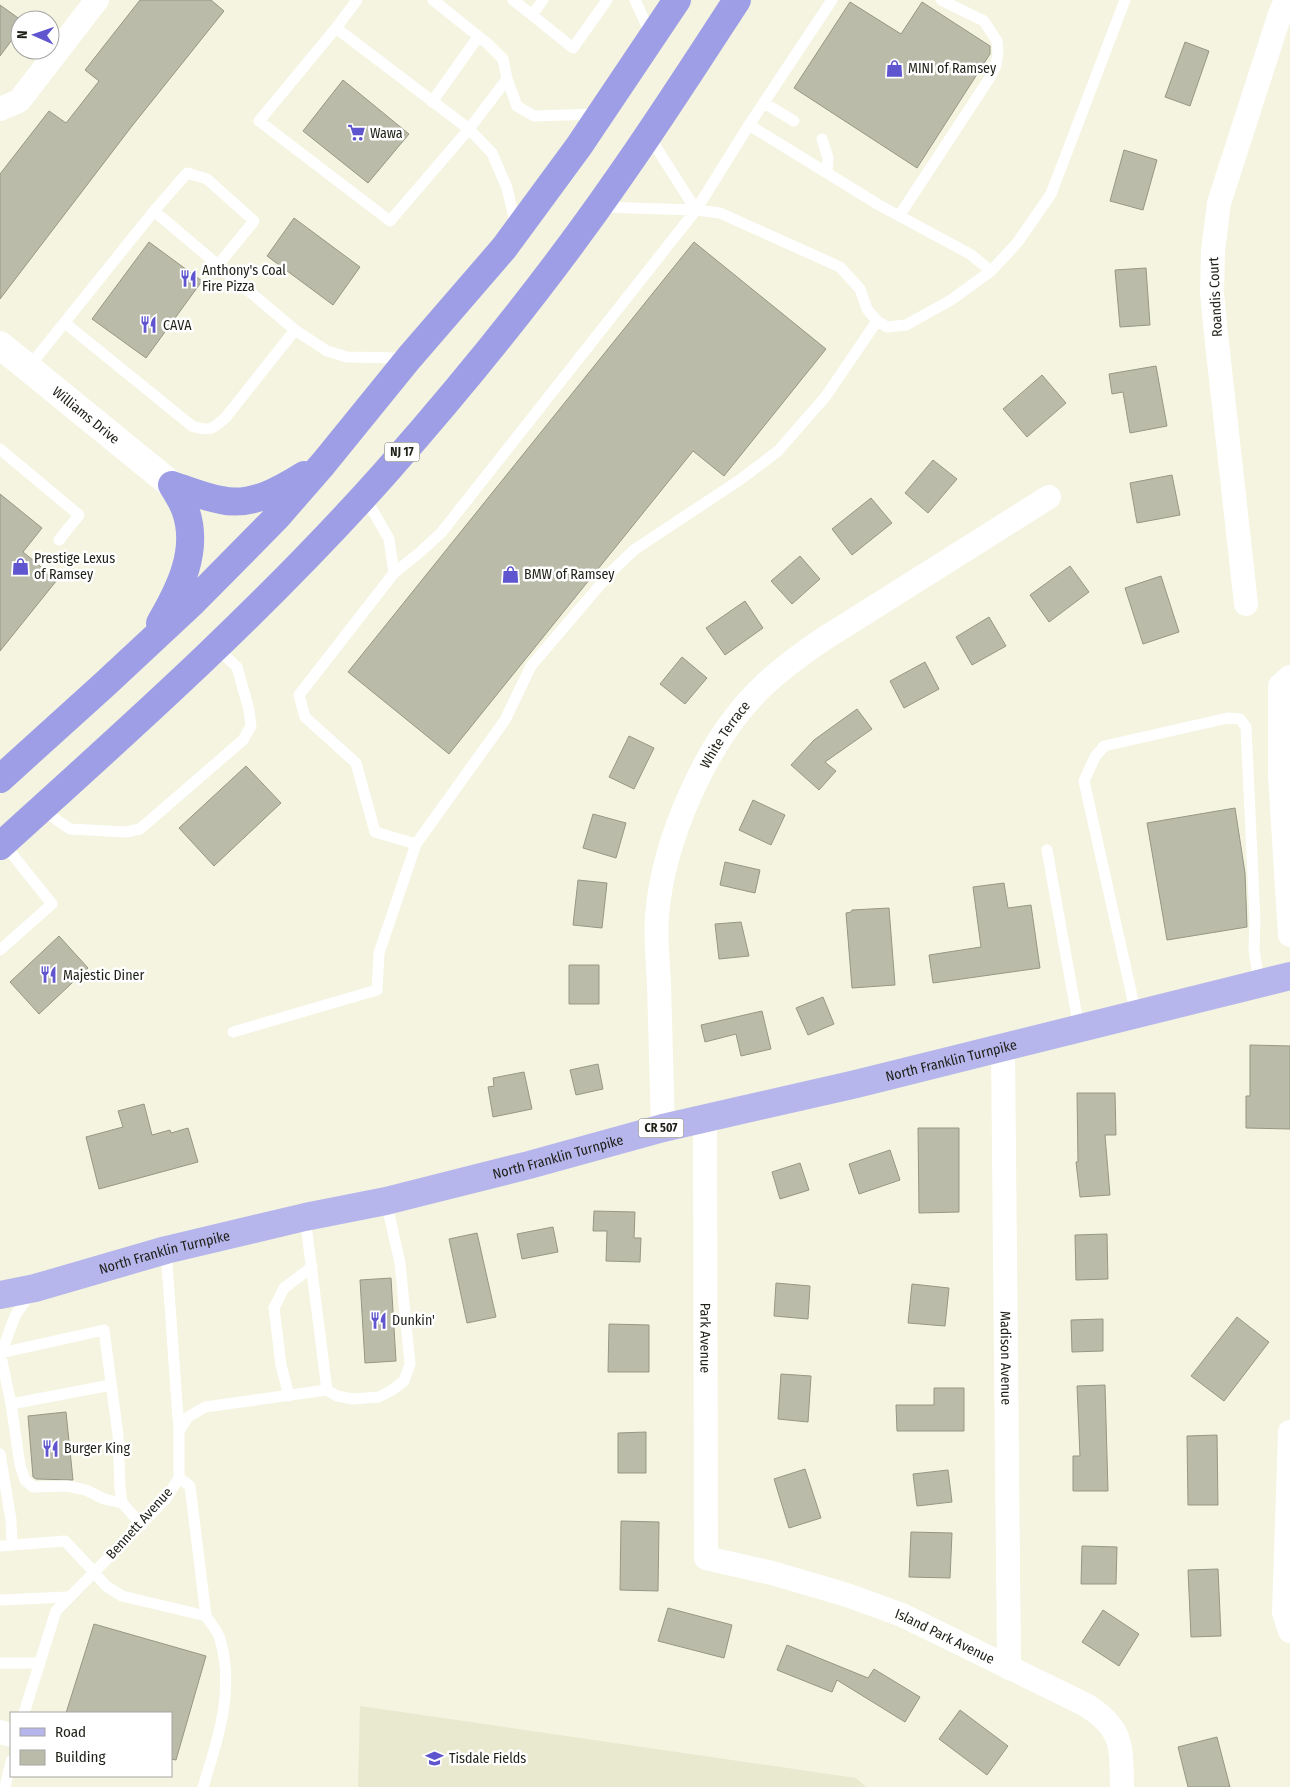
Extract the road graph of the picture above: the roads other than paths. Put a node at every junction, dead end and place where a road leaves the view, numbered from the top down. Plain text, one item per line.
1 (97, 0) edge
2 (357, 0) edge
3 (433, 0) edge
4 (513, 0) edge
5 (542, 0) edge
6 (607, 0) edge
7 (635, 0) edge
8 (677, 0) edge
9 (737, 0) edge
10 (832, 0) edge
11 (941, 0) edge
12 (1125, 0) edge
13 (1286, 0) edge
14 (532, 15) junction
15 (336, 28) junction
16 (478, 37) junction
17 (652, 37) junction
18 (507, 79) junction
19 (432, 102) junction
20 (764, 103) junction
21 (0, 109) edge
22 (601, 114) junction
23 (794, 121) dead end
24 (749, 124) junction
25 (469, 129) junction
26 (649, 135) junction
27 (822, 139) dead end
28 (827, 173) junction
29 (598, 207) junction
30 (696, 210) junction
31 (154, 211) junction
32 (899, 216) junction
33 (517, 231) junction
34 (218, 265) junction
35 (991, 271) junction
36 (877, 321) junction
37 (65, 322) junction
38 (296, 330) junction
39 (0, 345) edge
40 (409, 358) junction
41 (28, 368) junction
42 (0, 449) edge
43 (323, 464) junction
44 (172, 485) junction
45 (364, 495) junction
46 (1049, 497) dead end
47 (59, 540) dead end
48 (394, 573) junction
49 (1246, 604) dead end
50 (149, 643) junction
51 (216, 647) junction
52 (1290, 677) edge
53 (0, 779) edge
54 (40, 809) junction
55 (2, 844) edge
56 (416, 844) junction
57 (1047, 850) dead end
58 (1290, 935) edge
59 (0, 950) edge
60 (1290, 976) edge
61 (1259, 983) junction
62 (1136, 1015) junction
63 (1080, 1030) junction
64 (233, 1032) dead end
65 (1003, 1049) junction
66 (705, 1119) junction
67 (663, 1128) junction
68 (386, 1201) junction
69 (305, 1217) junction
70 (166, 1250) junction
71 (312, 1267) junction
72 (35, 1288) junction
73 (0, 1295) edge
74 (0, 1353) edge
75 (111, 1385) junction
76 (327, 1390) junction
77 (289, 1396) junction
78 (11, 1404) junction
79 (180, 1431) junction
80 (1290, 1432) edge
81 (0, 1454) edge
82 (179, 1478) junction
83 (122, 1503) junction
84 (142, 1525) junction
85 (12, 1544) junction
86 (0, 1546) edge
87 (706, 1558) joint
88 (94, 1572) junction
89 (67, 1597) junction
90 (0, 1600) edge
91 (206, 1616) junction
92 (1290, 1631) edge
93 (0, 1663) edge
94 (40, 1663) junction
95 (1009, 1668) junction
96 (24, 1712) edge
97 (10, 1766) edge
98 (6, 1787) edge
99 (203, 1787) edge
100 (1122, 1787) edge

1 - 21 street
2 - 15 lane
3 - 16 lane
4 - 14 lane
5 - 14 lane
6 - 14 lane
7 - 17 lane
8 - 17 highway
9 - 26 highway, NJ 17
10 - 20 lane
11 - 32 lane
12 - 35 lane
13 - 49 street, Roandis Court
15 - 19 lane
15 - 25 lane
16 - 18 lane
16 - 19 lane
17 - 22 highway
18 - 22 lane
18 - 25 lane
19 - 25 lane
20 - 23 lane
20 - 24 lane
22 - 33 highway
24 - 28 lane
24 - 30 lane
25 - 33 lane
26 - 29 highway, NJ 17
26 - 30 lane
27 - 28 lane
28 - 32 lane
29 - 30 lane
29 - 45 highway, NJ 17
30 - 36 lane
30 - 48 lane
31 - 34 lane
31 - 34 lane
31 - 37 lane
32 - 35 lane
33 - 40 highway
34 - 38 lane
35 - 36 lane
36 - 56 lane
37 - 38 lane
37 - 41 lane
38 - 40 lane
39 - 41 street, Williams Drive
40 - 43 highway
41 - 44 street, Williams Drive
42 - 47 lane
43 - 44 highway
43 - 50 highway
44 - 50 highway
45 - 48 lane
45 - 51 highway, NJ 17
46 - 67 street, White Terrace
48 - 56 lane
50 - 53 highway
51 - 54 highway, NJ 17
51 - 54 lane
52 - 58 street
54 - 55 highway, NJ 17
55 - 59 lane
56 - 64 lane
57 - 63 lane
60 - 61 main road, North Franklin Turnpike / CR 507
61 - 62 main road, North Franklin Turnpike / CR 507
61 - 62 lane
62 - 63 main road, North Franklin Turnpike / CR 507
63 - 65 main road, North Franklin Turnpike / CR 507
65 - 66 main road, North Franklin Turnpike / CR 507
65 - 95 street, Madison Avenue
66 - 67 main road, North Franklin Turnpike / CR 507
66 - 87 street, Park Avenue
67 - 68 main road, North Franklin Turnpike / CR 507
68 - 69 main road, North Franklin Turnpike / CR 507
68 - 76 lane
69 - 70 main road, North Franklin Turnpike / CR 507
69 - 71 lane
70 - 72 main road, North Franklin Turnpike / CR 507
70 - 79 lane, Bennett Avenue
71 - 76 lane
71 - 77 lane
72 - 73 main road, North Franklin Turnpike / CR 507
72 - 74 lane
74 - 75 lane
74 - 78 lane
75 - 78 lane
75 - 83 lane
76 - 77 lane
77 - 79 lane
78 - 83 lane
79 - 82 lane, Bennett Avenue
80 - 92 street
81 - 85 lane
82 - 84 lane, Bennett Avenue
82 - 91 lane
83 - 84 lane
84 - 88 lane, Bennett Avenue
85 - 86 lane
85 - 88 lane
87 - 95 street, Island Park Avenue
88 - 89 lane, Bennett Avenue
88 - 91 lane
89 - 90 lane
89 - 94 lane, Bennett Avenue
91 - 99 lane
93 - 94 lane
94 - 96 lane, Bennett Avenue
95 - 100 street, Island Park Avenue
97 - 98 lane

